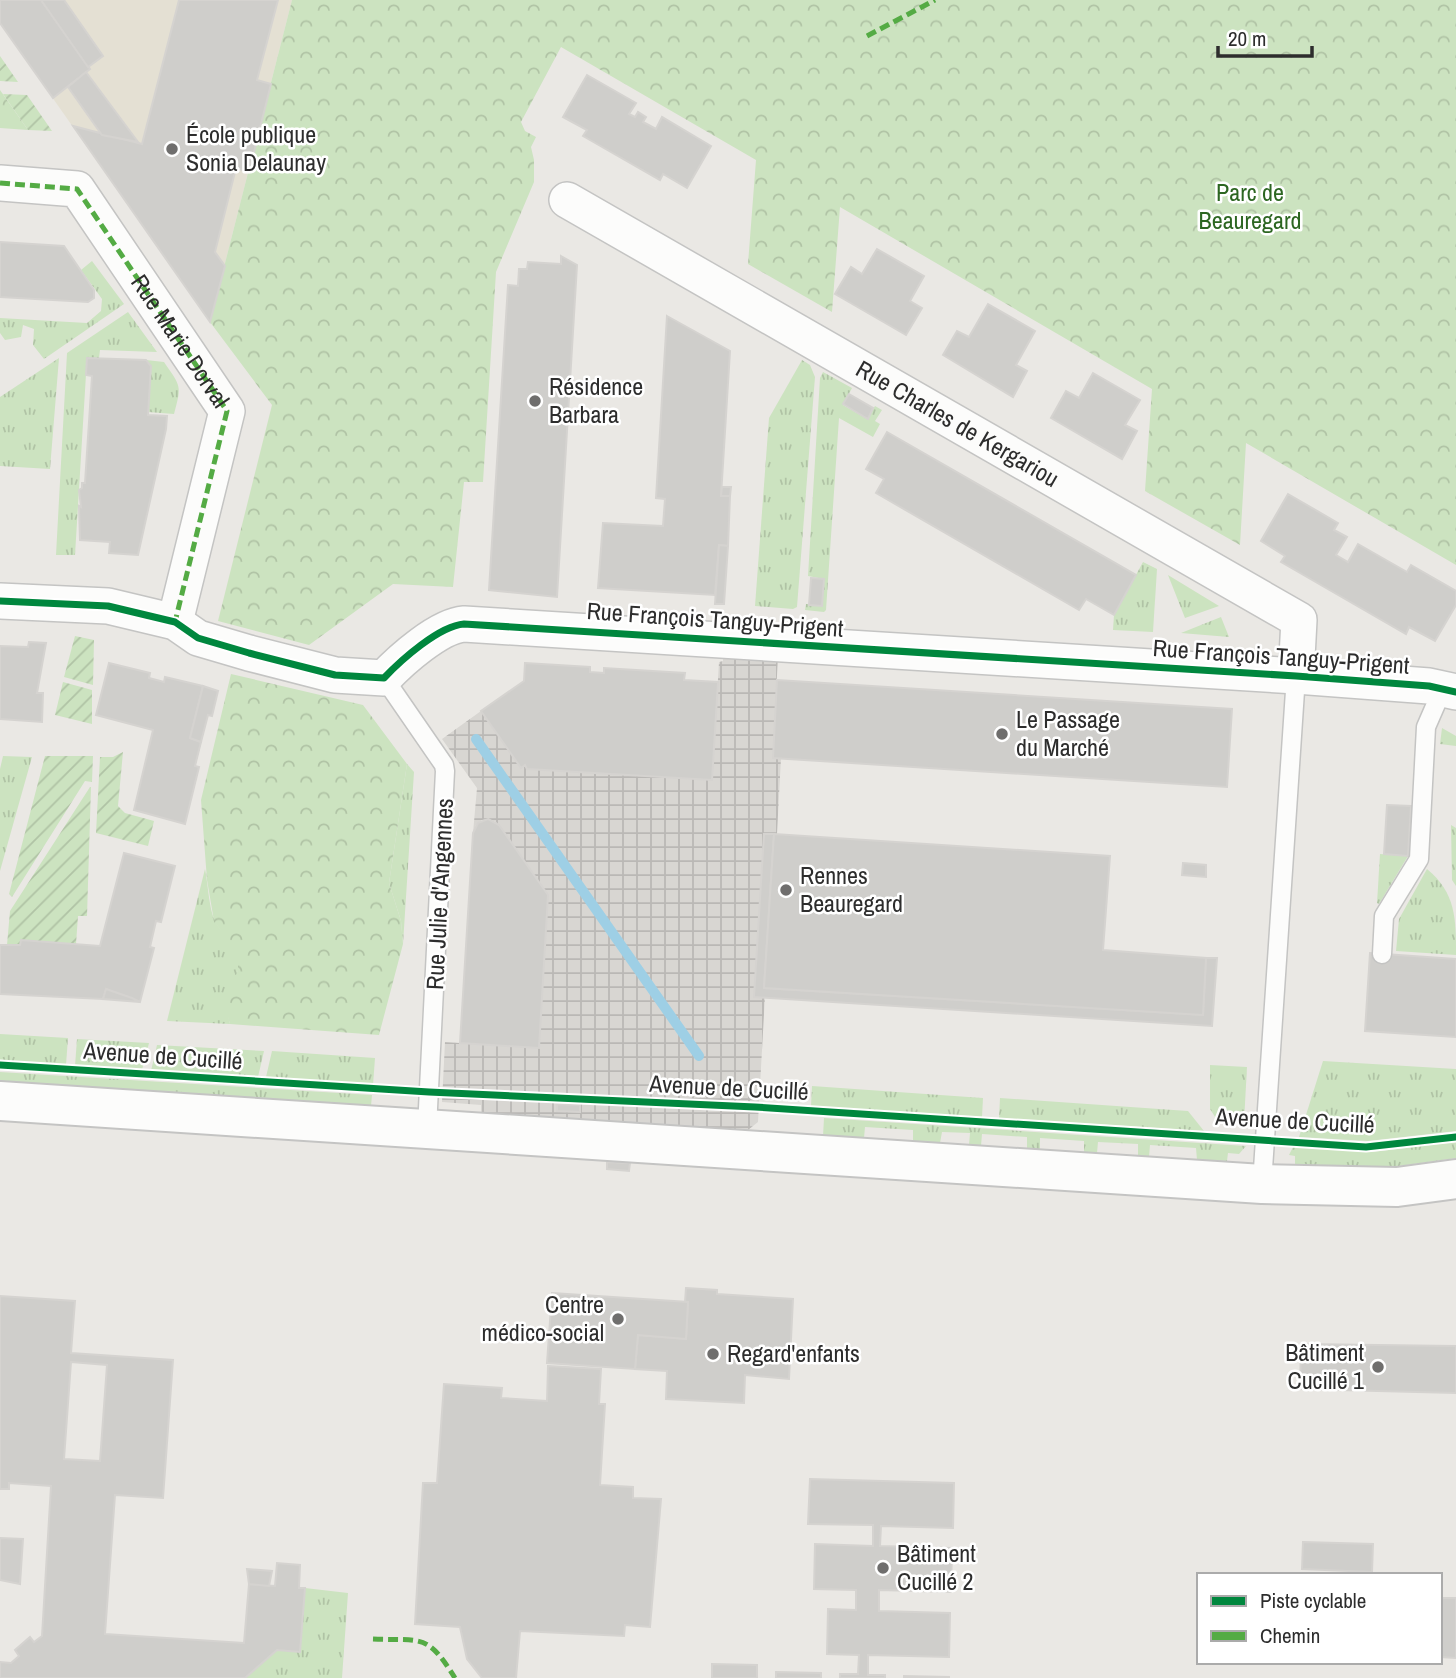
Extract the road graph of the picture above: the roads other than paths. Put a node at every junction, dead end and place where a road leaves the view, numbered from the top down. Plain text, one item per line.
1 (0, 183) edge
2 (567, 200) dead end
3 (0, 601) edge
4 (175, 622) junction
5 (1296, 676) junction
6 (384, 678) junction
7 (1449, 690) edge
8 (1382, 954) dead end
9 (0, 1101) edge
10 (427, 1128) junction
11 (1456, 1179) edge
12 (1262, 1184) junction

1 - 4 street, Rue Marie Dorval
2 - 5 street, Rue Charles de Kergariou
3 - 4 street
4 - 6 street
5 - 6 street, Rue François Tanguy-Prigent
5 - 7 street, Rue François Tanguy-Prigent
5 - 12 lane
6 - 10 lane, Rue Julie d'Angennes
7 - 8 lane
9 - 10 street
10 - 12 street
11 - 12 street

